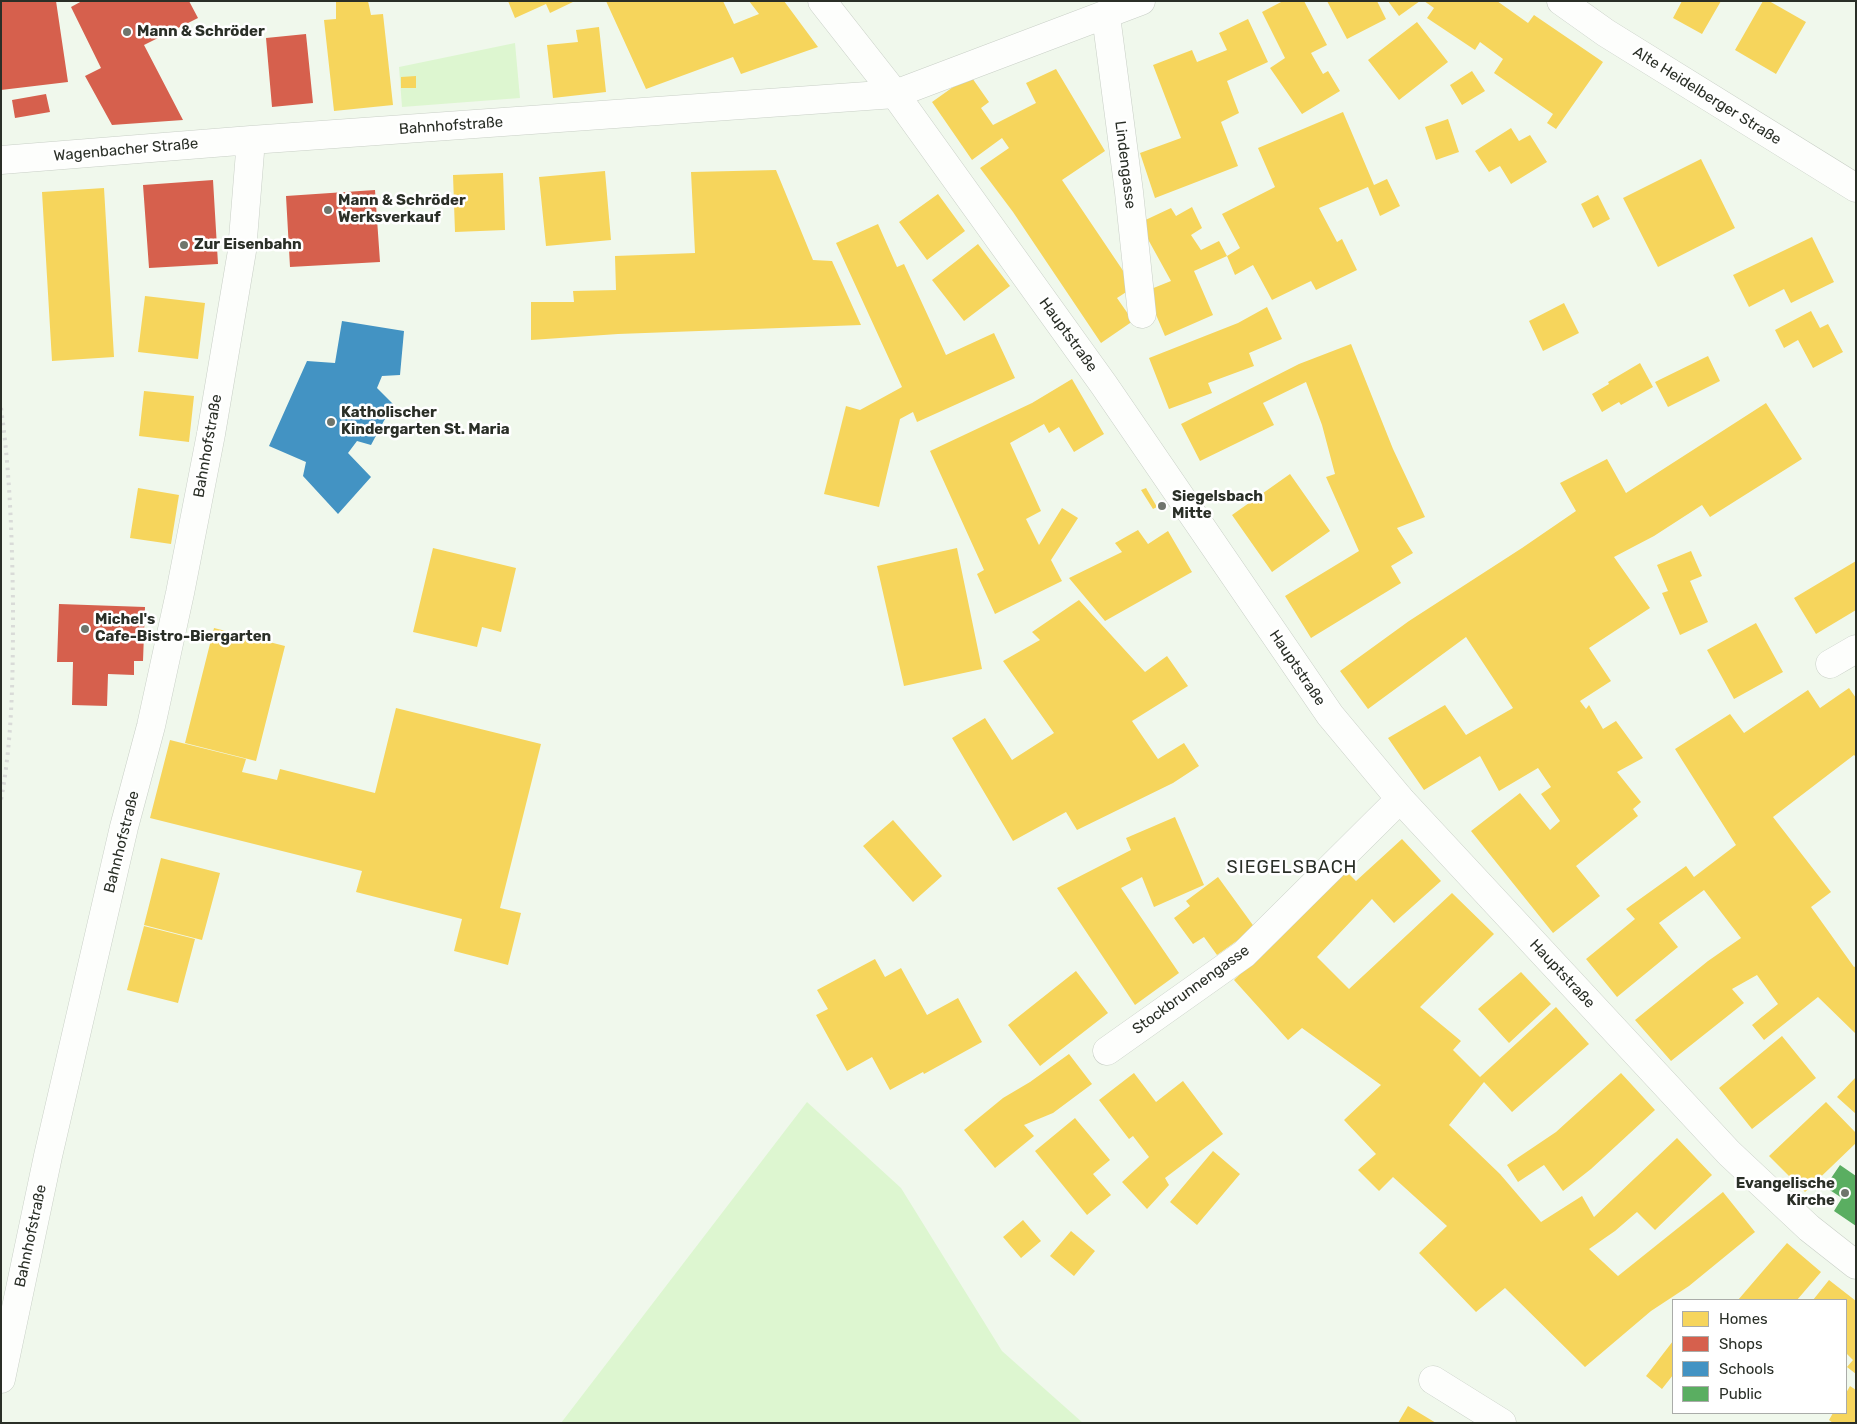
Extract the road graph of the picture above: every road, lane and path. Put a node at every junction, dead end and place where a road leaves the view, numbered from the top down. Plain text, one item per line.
1 (822, 1) edge
2 (1141, 1) edge
3 (1560, 1) edge
4 (1106, 16) junction
5 (895, 94) junction
6 (251, 140) junction
7 (1, 160) edge
8 (1856, 188) edge
9 (1142, 314) dead end
10 (1856, 649) edge
11 (1830, 664) dead end
12 (1400, 799) junction
13 (1107, 1050) dead end
14 (1856, 1265) edge
15 (1, 1379) edge
16 (1433, 1380) dead end
17 (1502, 1423) edge

1 - 5 street, Hauptstraße
2 - 4 street
3 - 8 street, Alte Heidelberger Straße
4 - 5 street
4 - 9 street, Lindengasse
5 - 6 street, Bahnhofstraße
5 - 12 street, Hauptstraße
6 - 7 street, Wagenbacher Straße
6 - 15 street, Bahnhofstraße
10 - 11 street
12 - 13 street, Stockbrunnengasse
12 - 14 street, Hauptstraße
16 - 17 street

